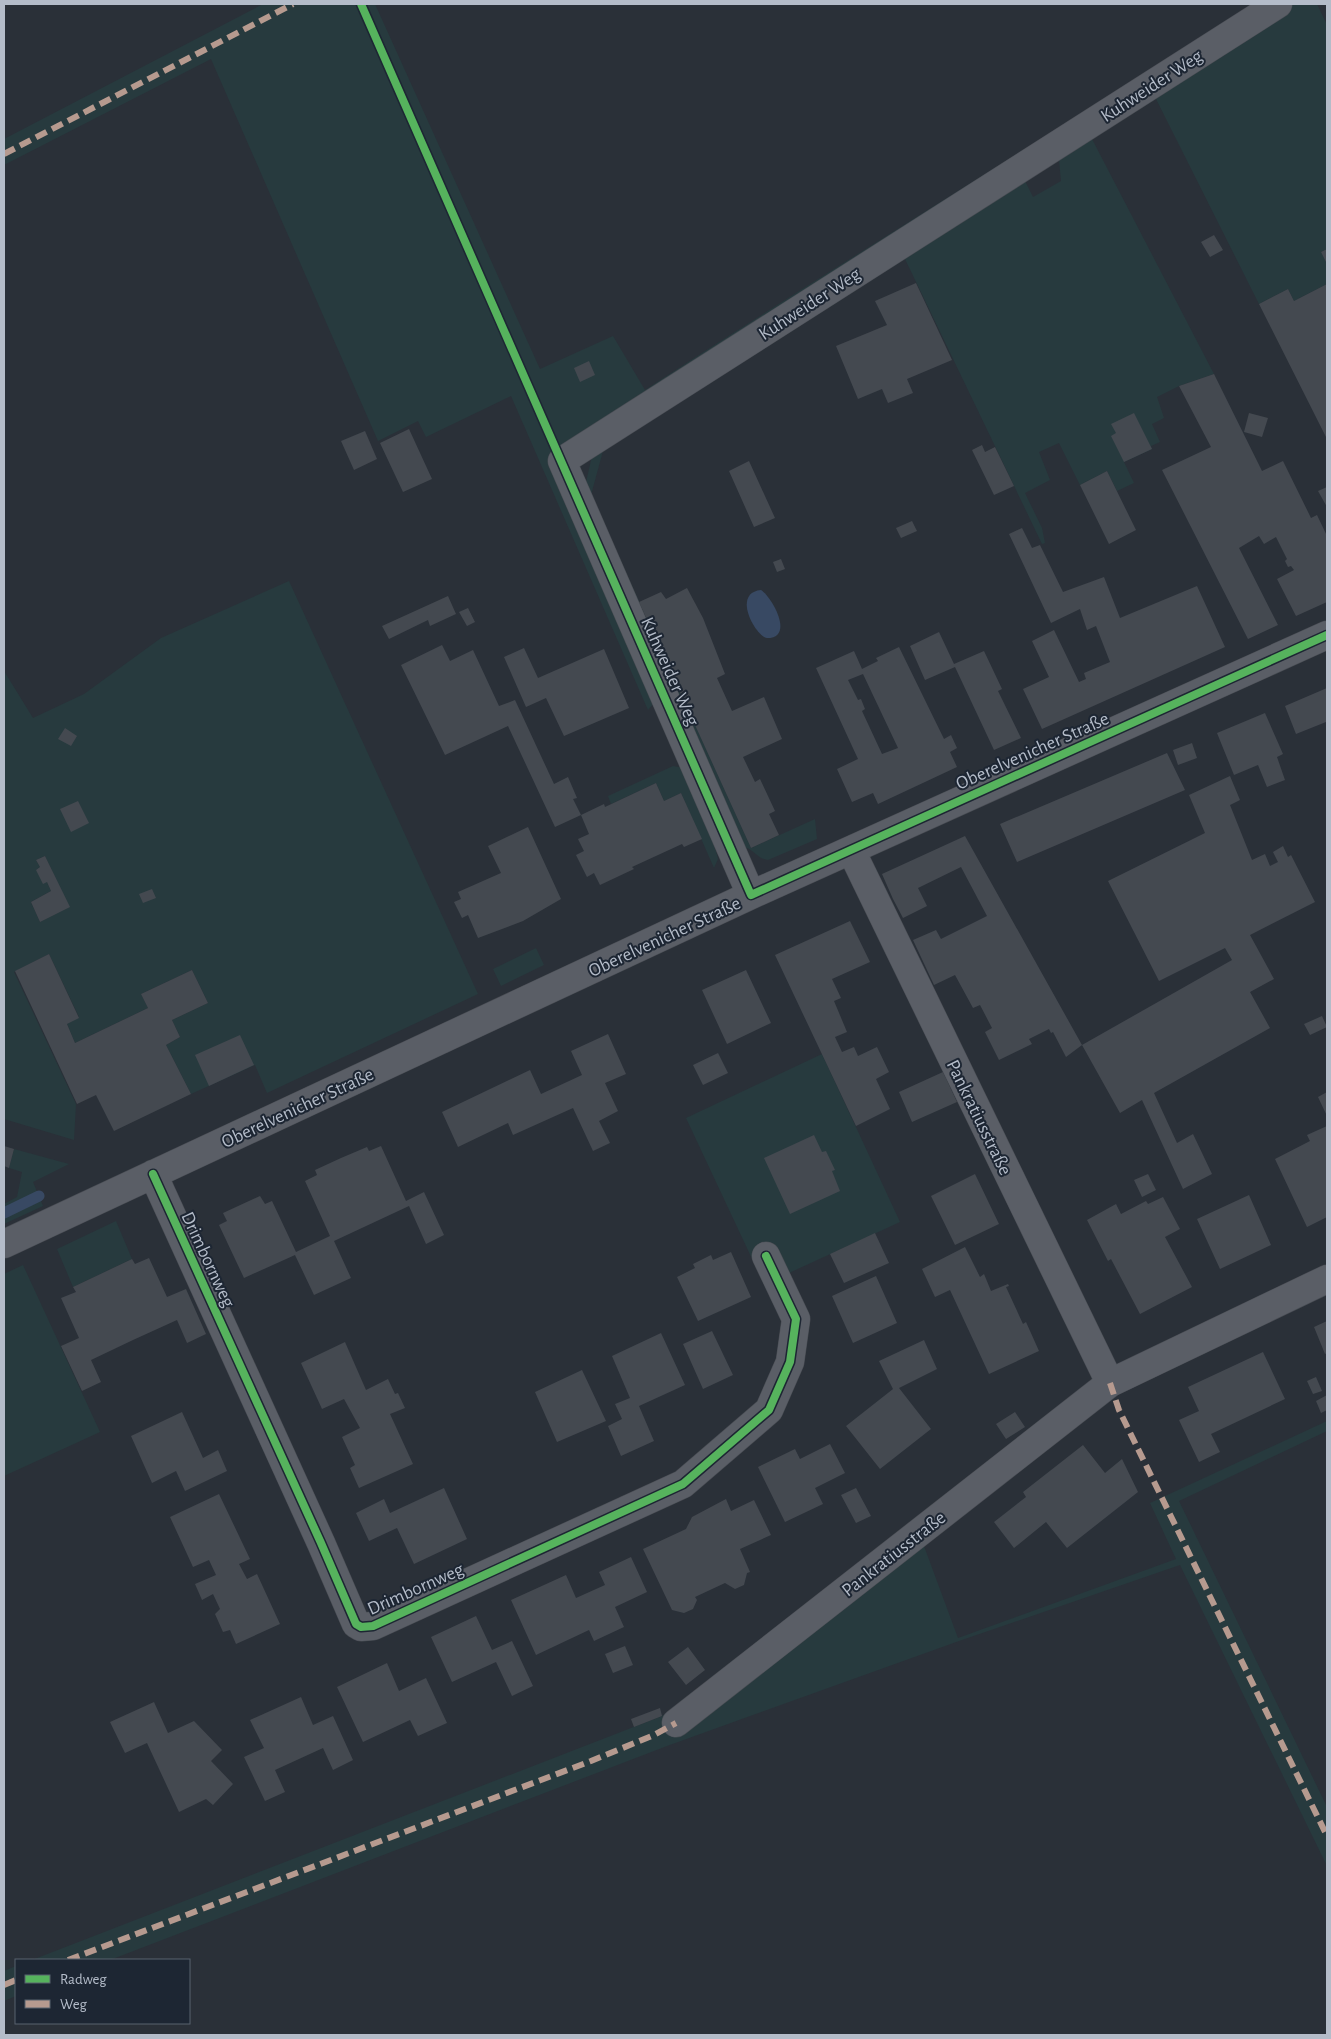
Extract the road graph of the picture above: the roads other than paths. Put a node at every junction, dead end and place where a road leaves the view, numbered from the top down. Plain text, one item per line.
1 (1278, 4) edge
2 (1327, 635) edge
3 (851, 850) junction
4 (751, 895) junction
5 (153, 1174) junction
6 (4, 1244) edge
7 (766, 1256) dead end
8 (1327, 1279) edge
9 (1110, 1383) junction
10 (676, 1723) dead end

1 - 4 street, Kuhweider Weg
2 - 3 street, Oberelvenicher Straße
3 - 4 street, Oberelvenicher Straße
3 - 9 street, Pankratiusstraße
4 - 5 street, Oberelvenicher Straße
5 - 6 street, Oberelvenicher Straße
5 - 7 street, Drimbornweg
8 - 9 street, Pankratiusstraße
9 - 10 street, Pankratiusstraße

